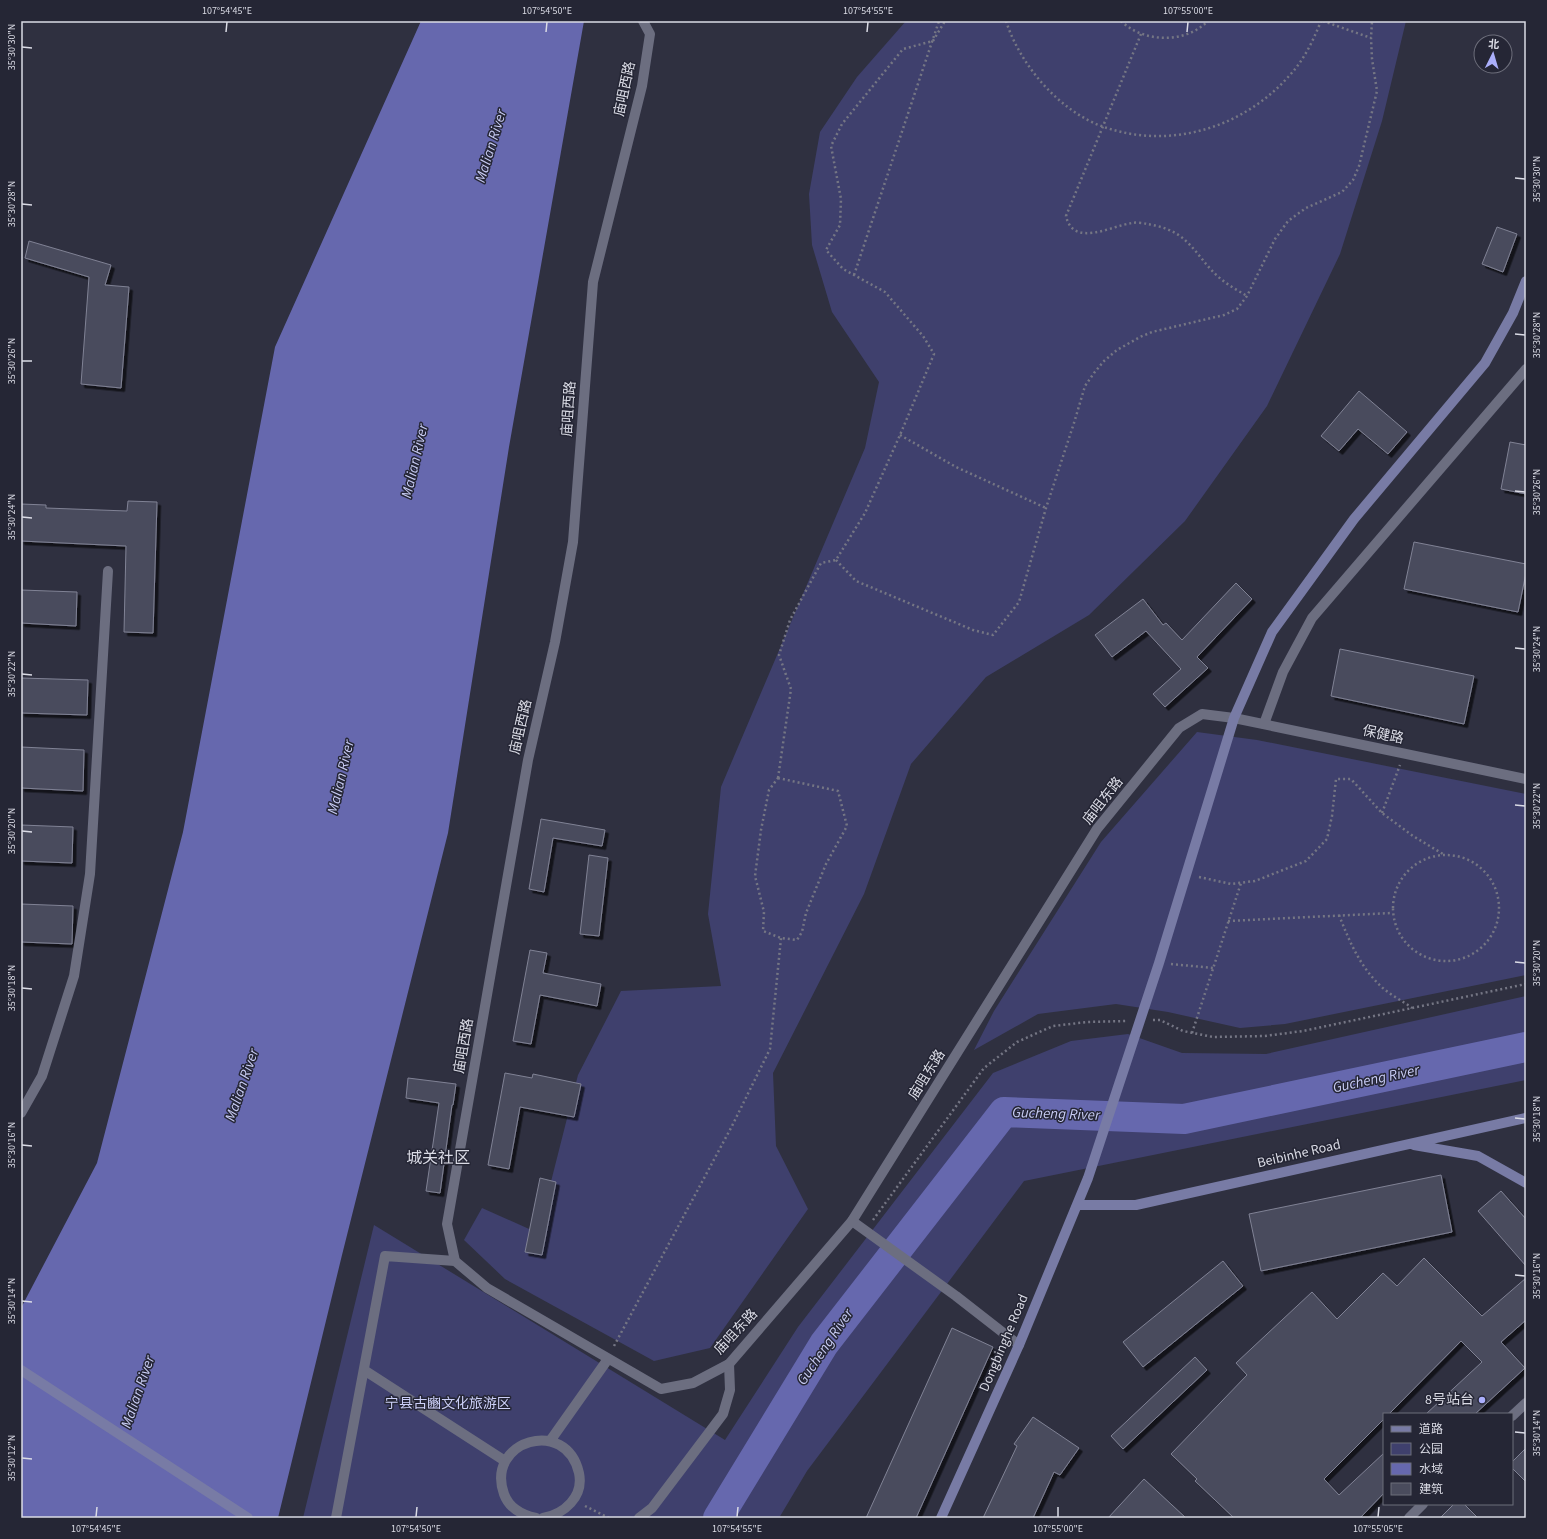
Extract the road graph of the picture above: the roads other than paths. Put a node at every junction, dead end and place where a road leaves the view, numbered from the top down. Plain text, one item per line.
1 (643, 21) edge
2 (1526, 281) edge
3 (1526, 369) edge
4 (108, 571) dead end
5 (1234, 718) junction
6 (1264, 724) junction
7 (1526, 779) edge
8 (21, 1113) edge
9 (1526, 1118) edge
10 (1408, 1144) junction
11 (1526, 1183) edge
12 (1077, 1205) junction
13 (852, 1221) junction
14 (455, 1260) junction
15 (1019, 1345) junction
16 (608, 1359) junction
17 (730, 1364) junction
18 (21, 1370) edge
19 (364, 1370) junction
20 (1526, 1403) edge
21 (1513, 1415) edge
22 (550, 1441) junction
23 (505, 1461) junction
24 (1422, 1505) edge
25 (248, 1518) edge
26 (336, 1518) edge
27 (536, 1518) edge
28 (543, 1518) edge
29 (639, 1518) edge
30 (941, 1518) edge
31 (1409, 1518) edge

1 - 14 street, 庙咀西路
2 - 5 main road, Dongbinghe Road
3 - 6 street
4 - 8 street
5 - 6 street, 保健路
5 - 12 main road, Dongbinghe Road
5 - 13 street, 庙咀东路
6 - 7 street, 保健路
9 - 10 main road, Beibinhe Road
10 - 11 main road
10 - 12 main road, Beibinhe Road
12 - 15 main road, Dongbinghe Road
13 - 15 street
13 - 17 street, 庙咀东路
14 - 16 street
14 - 19 street
15 - 30 main road, Dongbinghe Road
16 - 17 street, 庙咀东路
16 - 22 street
17 - 29 street
18 - 25 main road
19 - 23 street
19 - 26 street
20 - 21 street
22 - 23 street
22 - 28 street
23 - 27 street
24 - 31 street

